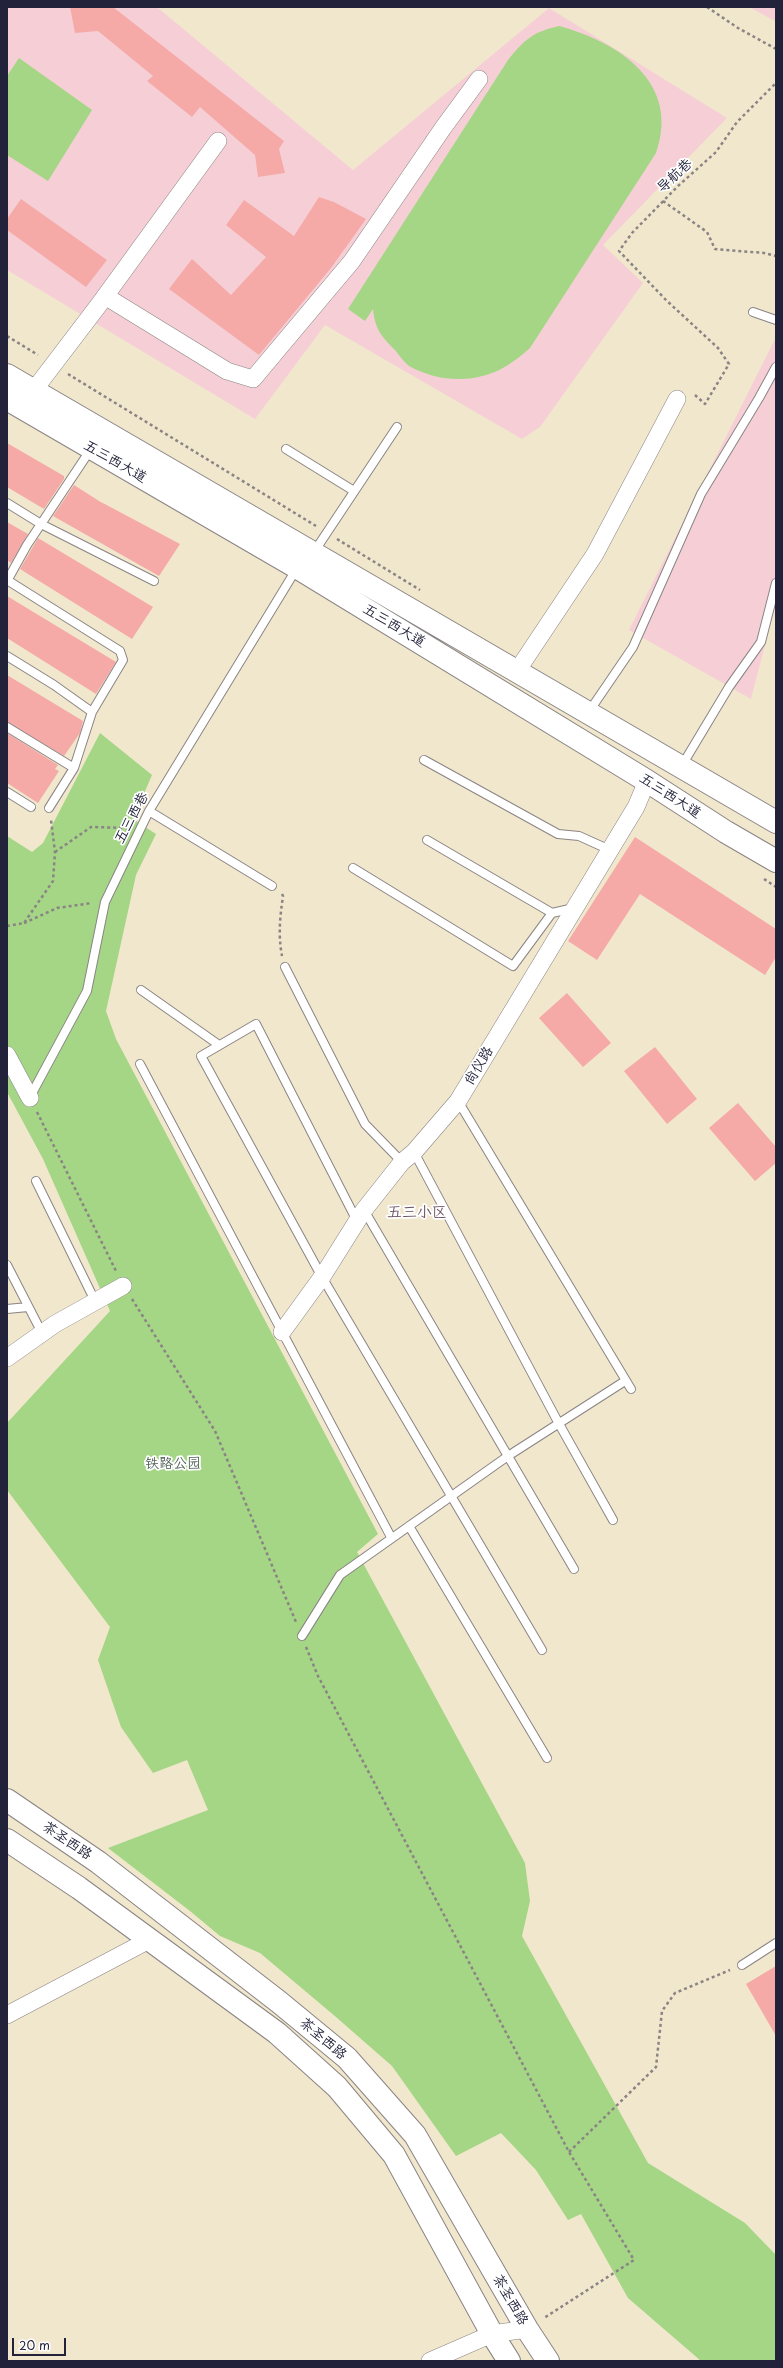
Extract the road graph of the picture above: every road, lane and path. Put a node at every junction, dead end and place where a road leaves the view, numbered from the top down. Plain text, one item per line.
1 (707, 7) edge
2 (776, 49) edge
3 (479, 79) dead end
4 (776, 83) edge
5 (218, 141) dead end
6 (663, 201) junction
7 (776, 256) edge
8 (105, 296) junction
9 (753, 312) dead end
10 (776, 320) edge
11 (7, 336) edge
12 (53, 365) junction
13 (776, 367) edge
14 (7, 374) edge
15 (34, 390) junction
16 (7, 399) edge
17 (677, 399) joint
18 (397, 427) dead end
19 (91, 448) junction
20 (286, 449) dead end
21 (354, 491) junction
22 (7, 503) edge
23 (41, 524) junction
24 (327, 533) junction
25 (313, 553) junction
26 (298, 568) junction
27 (7, 580) edge
28 (154, 581) dead end
29 (776, 583) edge
30 (421, 590) dead end
31 (7, 656) edge
32 (516, 671) junction
33 (92, 712) junction
34 (588, 713) junction
35 (7, 727) edge
36 (424, 760) dead end
37 (681, 767) junction
38 (74, 768) junction
39 (647, 781) junction
40 (7, 792) edge
41 (30, 807) dead end
42 (49, 808) joint
43 (149, 811) junction
44 (776, 822) edge
45 (141, 828) junction
46 (427, 840) dead end
47 (610, 850) junction
48 (55, 852) junction
49 (775, 856) edge
50 (352, 868) dead end
51 (272, 886) joint
52 (105, 902) junction
53 (575, 908) junction
54 (552, 912) junction
55 (24, 923) junction
56 (7, 926) edge
57 (285, 967) joint
58 (142, 990) dead end
59 (219, 1045) junction
60 (7, 1055) edge
61 (140, 1064) dead end
62 (30, 1098) junction
63 (458, 1101) junction
64 (408, 1157) junction
65 (36, 1181) dead end
66 (360, 1216) junction
67 (7, 1265) edge
68 (322, 1277) junction
69 (123, 1286) junction
70 (95, 1301) junction
71 (28, 1306) junction
72 (7, 1309) edge
73 (282, 1332) junction
74 (42, 1333) junction
75 (7, 1358) edge
76 (626, 1381) junction
77 (631, 1390) dead end
78 (558, 1422) junction
79 (508, 1456) junction
80 (451, 1496) junction
81 (613, 1520) dead end
82 (409, 1526) junction
83 (391, 1537) junction
84 (574, 1568) dead end
85 (302, 1636) junction
86 (542, 1650) dead end
87 (547, 1758) dead end
88 (7, 1800) edge
89 (7, 1840) edge
90 (149, 1940) junction
91 (776, 1943) edge
92 (742, 1965) joint
93 (7, 2015) edge
94 (569, 2152) junction
95 (527, 2329) junction
96 (492, 2334) junction
97 (430, 2361) edge
98 (509, 2361) edge
99 (548, 2361) edge

1 - 2 path
3 - 8 street
4 - 6 path, 导航巷
5 - 8 street
6 - 7 path
6 - 17 path, 导航巷
8 - 12 street
9 - 10 lane
11 - 12 path
12 - 15 street
12 - 24 path
13 - 34 lane
14 - 15 main road, 五三西大道
15 - 25 main road, 五三西大道
16 - 19 main road, 五三西大道
17 - 32 street
18 - 21 lane
19 - 23 lane
19 - 26 main road, 五三西大道
20 - 21 lane
21 - 24 lane
22 - 23 lane
23 - 27 lane
23 - 28 lane
24 - 25 lane
24 - 30 path
25 - 32 main road, 五三西大道
26 - 39 main road, 五三西大道
26 - 43 lane, 五三西巷
27 - 33 lane
29 - 37 lane
31 - 33 lane
32 - 34 main road, 五三西大道
33 - 38 lane
34 - 37 main road, 五三西大道
35 - 38 lane
36 - 47 lane
37 - 44 main road, 五三西大道
38 - 42 lane
39 - 47 street, 尚仪路
39 - 49 main road, 五三西大道
40 - 41 lane
42 - 48 path
43 - 45 lane, 五三西巷
43 - 51 lane
45 - 48 path
45 - 52 lane, 五三西巷
46 - 54 lane
47 - 53 street, 尚仪路
48 - 55 path
50 - 54 lane
51 - 57 path
52 - 55 path
52 - 62 lane, 五三西巷
53 - 54 lane
53 - 63 street, 尚仪路
55 - 56 path
57 - 64 lane
58 - 59 lane
59 - 66 lane
59 - 68 lane
60 - 62 street
61 - 73 lane
62 - 69 path
63 - 64 street, 尚仪路
63 - 76 lane
64 - 66 street, 尚仪路
64 - 78 lane
65 - 70 lane
66 - 68 street, 尚仪路
66 - 79 lane
67 - 71 lane
68 - 73 street, 尚仪路
68 - 80 lane
69 - 70 street
69 - 85 path
70 - 74 street
71 - 72 lane
71 - 74 lane
73 - 83 lane
74 - 75 street
76 - 77 lane
76 - 78 lane
78 - 79 lane
78 - 81 lane
79 - 80 lane
79 - 84 lane
80 - 82 lane
80 - 86 lane
82 - 83 lane
82 - 87 lane
83 - 85 lane
85 - 94 path
88 - 95 main road, 茶圣西路
89 - 90 main road, 茶圣西路
90 - 93 street
90 - 96 main road, 茶圣西路
91 - 92 lane
92 - 94 path
94 - 95 path
95 - 96 street
95 - 99 main road, 茶圣西路
96 - 97 street
96 - 98 main road, 茶圣西路

